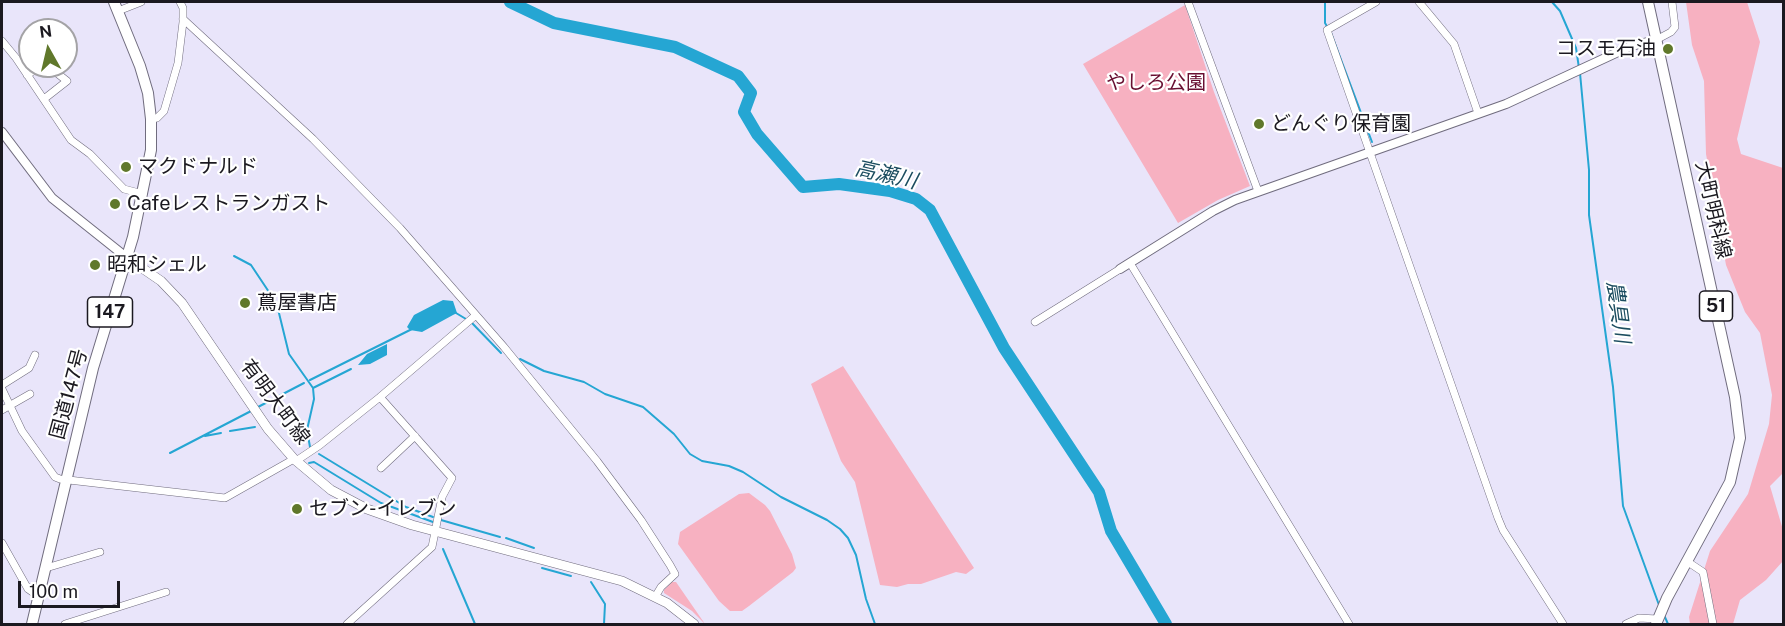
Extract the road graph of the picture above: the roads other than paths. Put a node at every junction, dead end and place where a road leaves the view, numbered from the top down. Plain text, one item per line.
1 (141, 2) edge
2 (180, 2) edge
3 (1188, 2) edge
4 (1376, 2) edge
5 (1419, 2) edge
6 (1648, 2) edge
7 (1672, 2) edge
8 (116, 6) edge
9 (183, 19) junction
10 (1656, 40) junction
11 (2, 41) edge
12 (18, 63) edge
13 (29, 78) edge
14 (63, 78) edge
15 (44, 99) junction
16 (1478, 113) junction
17 (151, 119) junction
18 (2, 132) edge
19 (1369, 151) junction
20 (1258, 191) junction
21 (143, 194) junction
22 (126, 257) junction
23 (1130, 263) junction
24 (1120, 269) joint
25 (476, 315) junction
26 (1035, 322) dead end
27 (35, 355) dead end
28 (2, 387) edge
29 (30, 394) dead end
30 (380, 397) junction
31 (10, 406) junction
32 (2, 410) edge
33 (415, 436) junction
34 (295, 460) junction
35 (381, 468) dead end
36 (66, 479) junction
37 (436, 531) junction
38 (2, 543) edge
39 (100, 552) dead end
40 (1688, 561) junction
41 (46, 568) junction
42 (166, 592) dead end
43 (38, 596) junction
44 (655, 597) junction
45 (1657, 620) edge
46 (32, 624) edge
47 (65, 624) edge
48 (346, 624) edge
49 (694, 624) edge
50 (1349, 624) edge
51 (1563, 624) edge
52 (1626, 624) edge
53 (1713, 624) edge

1 - 8 street
2 - 9 street
3 - 20 street
4 - 19 street
5 - 16 street
6 - 10 main road, 大町明科線 / 51
7 - 10 street
8 - 17 main road, 国道147号 / 147
9 - 17 street
9 - 25 street
10 - 16 street
10 - 40 main road, 大町明科線 / 51
11 - 12 street
13 - 15 street
14 - 15 street
15 - 21 street
16 - 19 street
17 - 21 main road, 国道147号 / 147
18 - 22 street
19 - 20 street
19 - 51 street
20 - 23 street
21 - 22 main road, 国道147号 / 147
22 - 34 main road, 有明大町線
22 - 36 main road, 国道147号 / 147
23 - 24 street
23 - 50 street
24 - 26 street
25 - 30 street
25 - 44 street
27 - 28 street
28 - 31 street
29 - 31 street
30 - 33 street
30 - 34 street
31 - 32 street
31 - 36 street
33 - 35 street
33 - 37 street
34 - 36 street
34 - 37 main road, 有明大町線
36 - 41 main road, 国道147号 / 147
37 - 44 main road, 有明大町線
37 - 48 street
38 - 43 street
39 - 41 street
40 - 45 main road, 大町明科線 / 51
40 - 53 street
41 - 43 main road, 国道147号 / 147
42 - 47 street
43 - 46 main road, 国道147号 / 147
44 - 49 main road, 有明大町線
45 - 52 street

